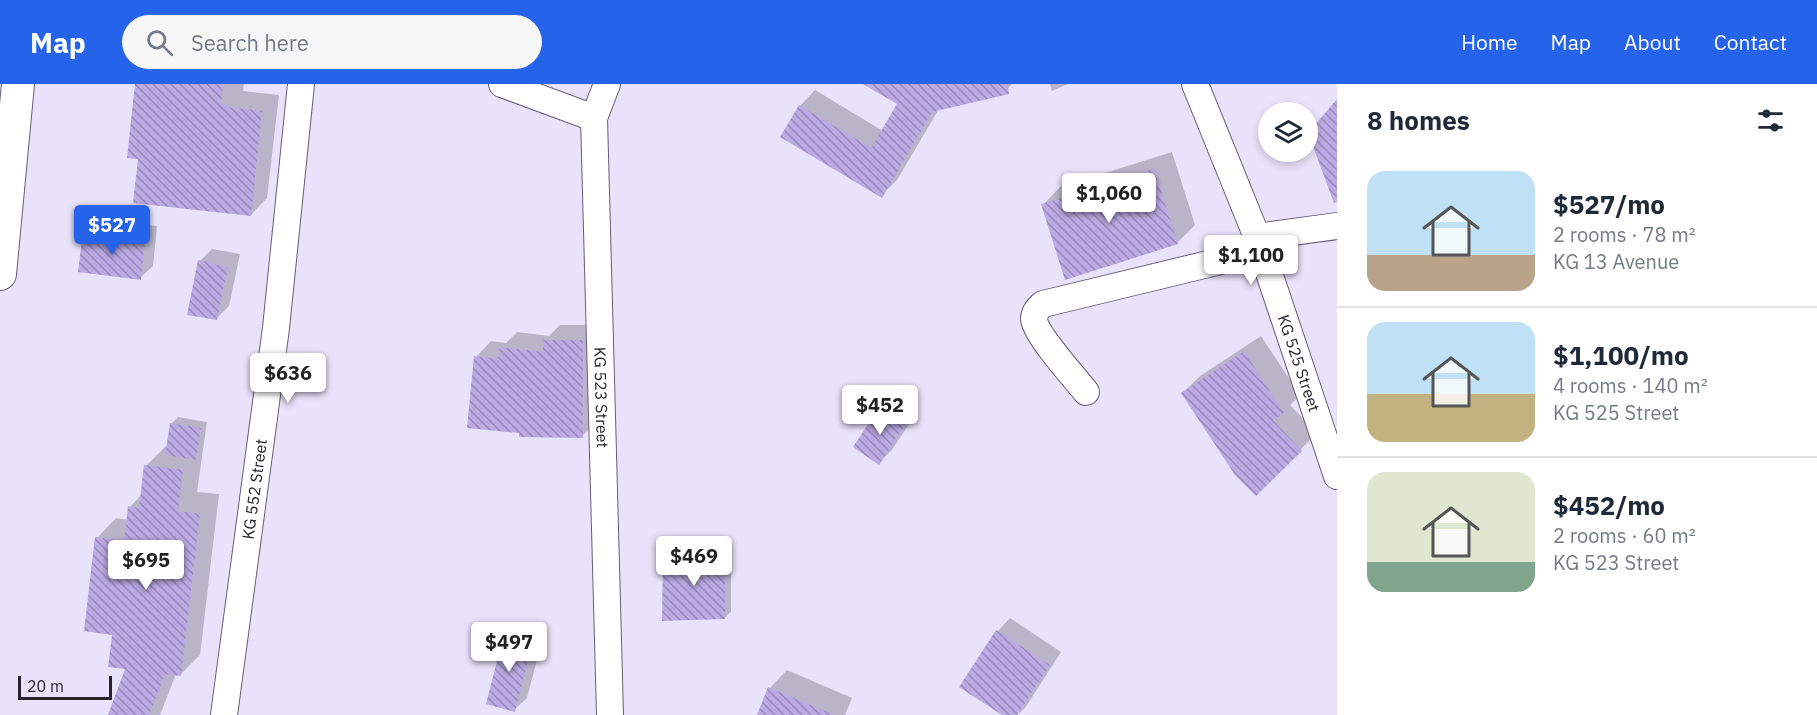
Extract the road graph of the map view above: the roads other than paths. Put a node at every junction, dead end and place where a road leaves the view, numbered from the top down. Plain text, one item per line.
1 (18, 84) edge
2 (301, 84) edge
3 (502, 84) edge
4 (607, 84) edge
5 (1195, 84) edge
6 (594, 118) junction
7 (1337, 226) edge
8 (1260, 244) junction
9 (0, 274) edge
10 (1086, 392) dead end
11 (1337, 476) edge
12 (224, 715) edge
13 (610, 715) edge

1 - 9 street
2 - 12 street, KG 552 Street
3 - 6 street
4 - 6 street, KG 523 Street
5 - 8 street, KG 525 Street
6 - 13 street, KG 523 Street
7 - 8 street
8 - 10 street
8 - 11 street, KG 525 Street

